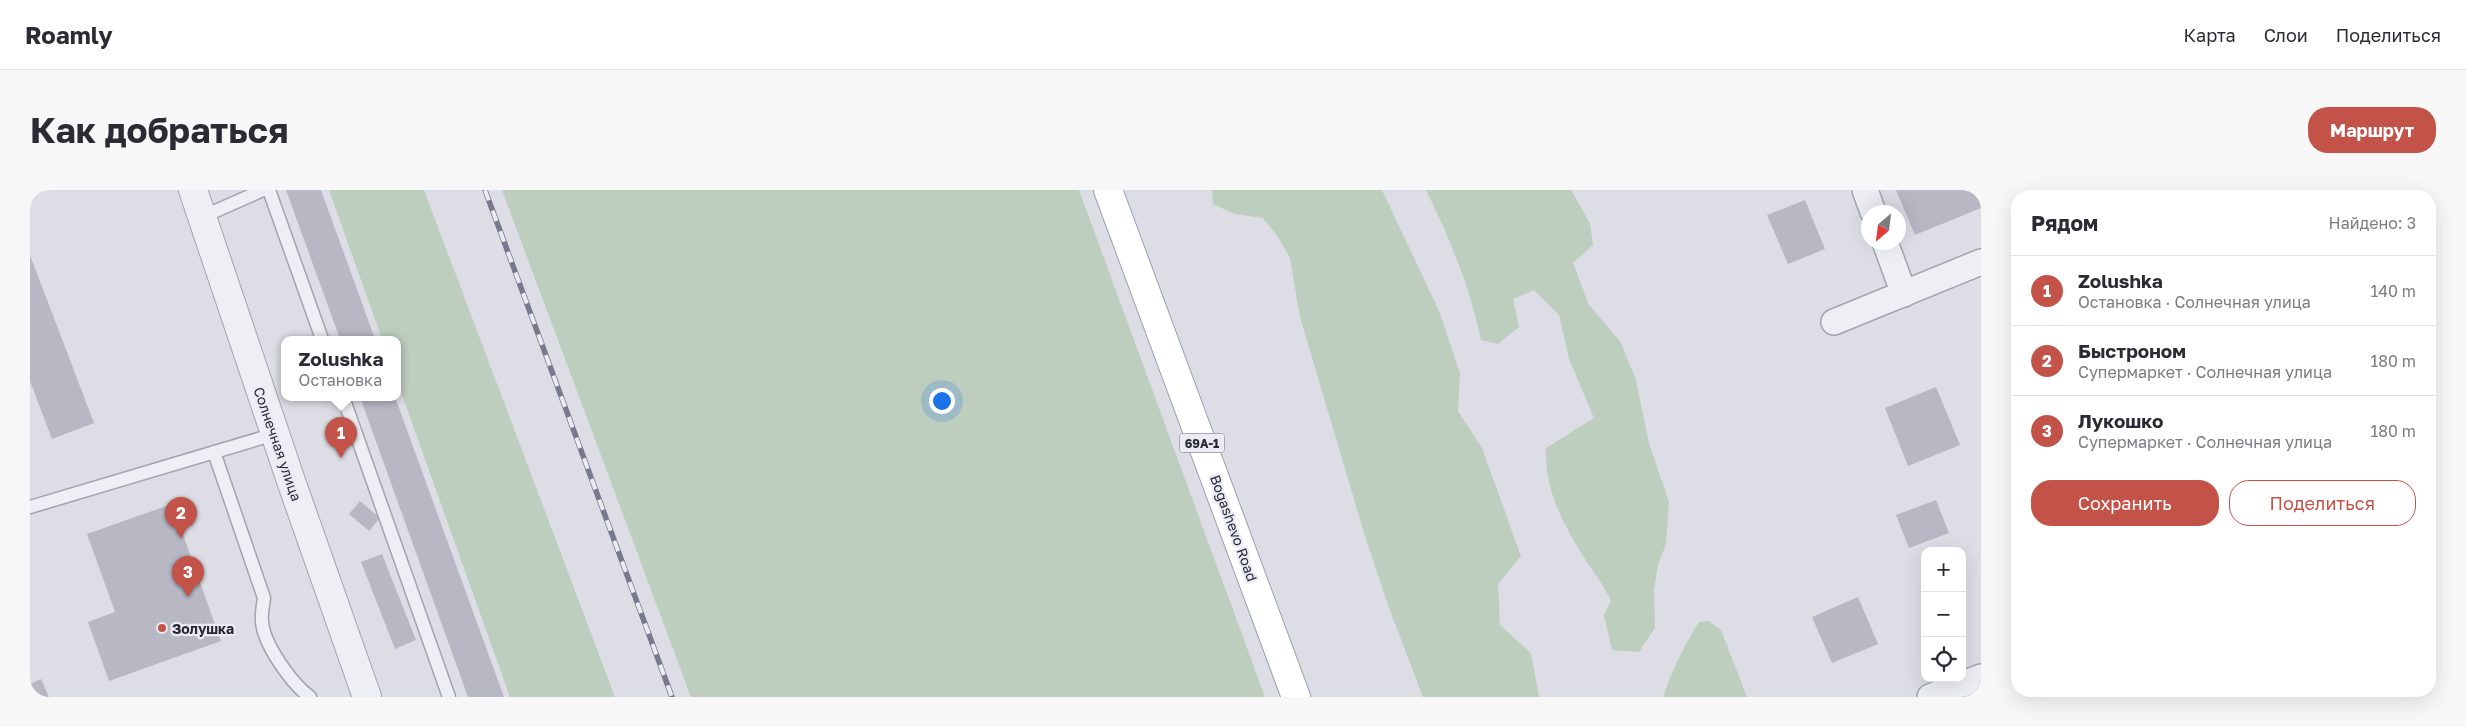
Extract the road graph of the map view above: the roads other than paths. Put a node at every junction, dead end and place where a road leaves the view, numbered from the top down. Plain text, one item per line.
1 (194, 190) edge
2 (263, 190) edge
3 (269, 190) edge
4 (1108, 190) edge
5 (1865, 190) edge
6 (1871, 205) edge
7 (202, 217) junction
8 (1888, 250) edge
9 (1981, 262) edge
10 (1904, 294) junction
11 (1834, 322) dead end
12 (321, 336) edge
13 (344, 401) edge
14 (275, 434) junction
15 (214, 452) junction
16 (30, 508) edge
17 (1981, 677) edge
18 (310, 697) edge
19 (367, 697) edge
20 (450, 697) edge
21 (1296, 697) edge
22 (1930, 697) edge

1 - 7 street, Солнечная улица
2 - 7 lane
3 - 12 lane
4 - 21 main road, Bogashevo Road / 69А-1
5 - 6 street
7 - 14 street, Солнечная улица
8 - 10 street
9 - 10 street
10 - 11 street
13 - 20 lane
14 - 15 lane
14 - 19 street, Солнечная улица
15 - 16 lane
15 - 18 lane
17 - 22 street

